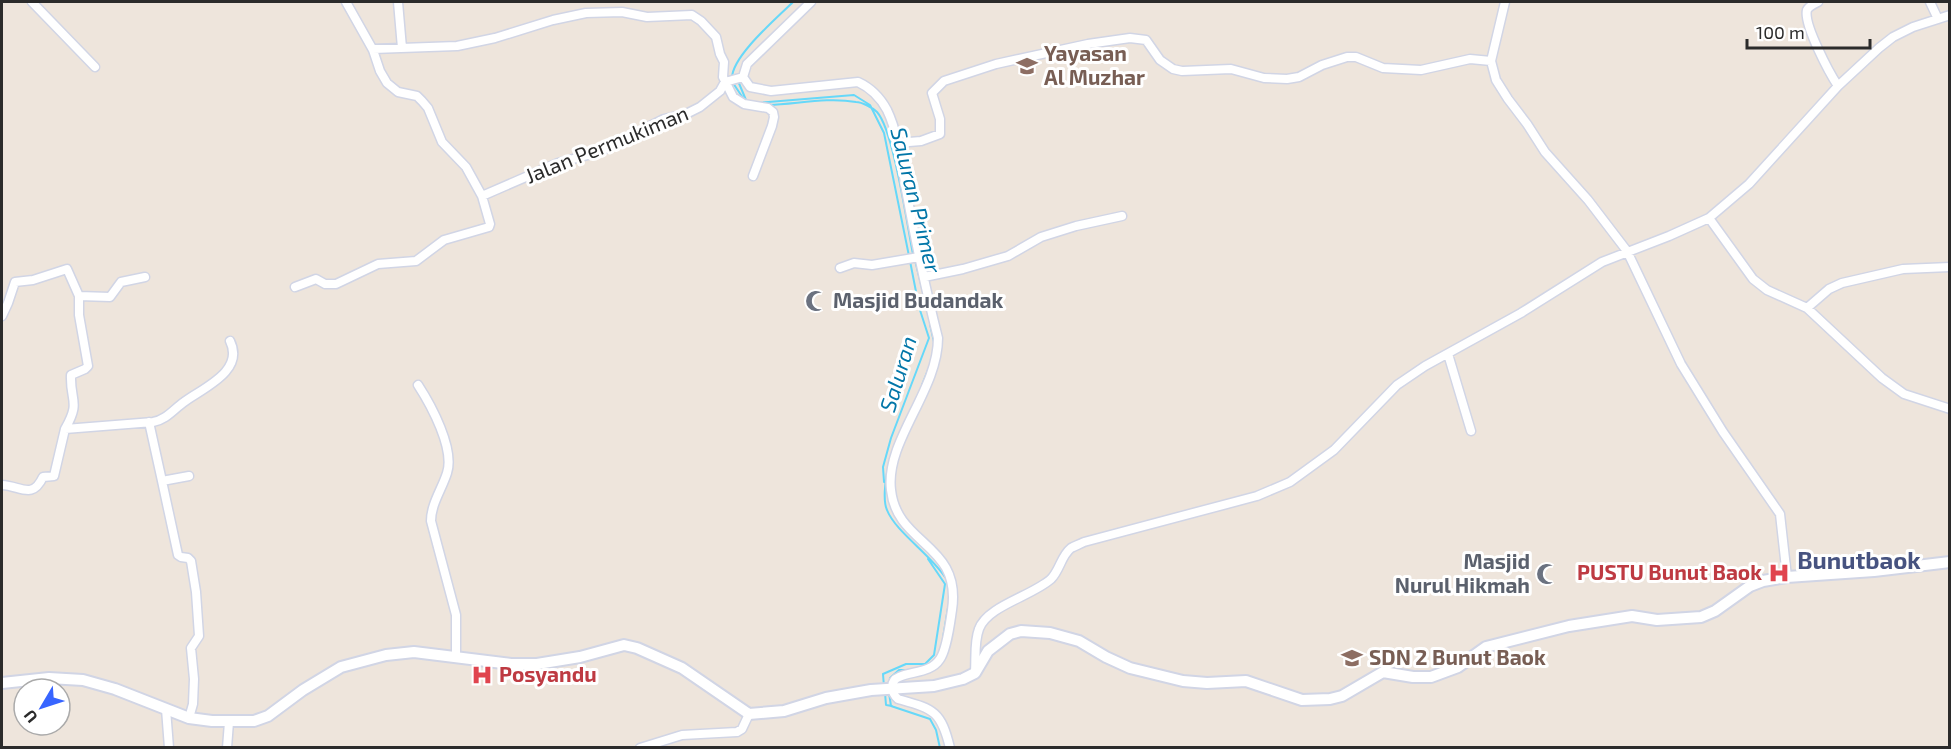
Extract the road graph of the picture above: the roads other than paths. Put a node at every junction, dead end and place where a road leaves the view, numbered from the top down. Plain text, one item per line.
1 (32, 2) edge
2 (346, 2) edge
3 (398, 2) edge
4 (811, 2) edge
5 (1505, 2) edge
6 (1818, 2) edge
7 (1930, 2) edge
8 (1950, 15) edge
9 (1938, 19) junction
10 (402, 48) junction
11 (373, 49) junction
12 (1491, 61) junction
13 (95, 67) dead end
14 (741, 77) junction
15 (727, 82) junction
16 (1838, 86) junction
17 (897, 144) junction
18 (753, 176) dead end
19 (482, 196) junction
20 (1122, 216) dead end
21 (1708, 218) junction
22 (1627, 251) junction
23 (913, 258) junction
24 (1950, 267) edge
25 (840, 268) dead end
26 (145, 277) dead end
27 (924, 277) junction
28 (295, 287) dead end
29 (79, 296) junction
30 (1807, 308) junction
31 (2, 316) edge
32 (230, 341) dead end
33 (1448, 354) junction
34 (418, 385) dead end
35 (1950, 409) edge
36 (149, 422) junction
37 (65, 429) junction
38 (1471, 431) dead end
39 (189, 476) dead end
40 (162, 481) junction
41 (2, 485) edge
42 (1950, 562) edge
43 (1787, 577) junction
44 (456, 657) junction
45 (975, 673) junction
46 (2, 684) edge
47 (890, 689) junction
48 (166, 710) junction
49 (749, 714) junction
50 (189, 718) junction
51 (229, 722) junction
52 (169, 747) edge
53 (226, 747) edge
54 (640, 747) edge
55 (950, 747) edge

1 - 13 street
2 - 11 street
3 - 10 street
4 - 14 street
5 - 12 street
6 - 16 street
7 - 9 street
8 - 9 street
9 - 16 street
10 - 11 street
10 - 15 street
11 - 19 street
12 - 17 street
12 - 22 street
14 - 15 street, Jalan Permukiman
14 - 17 street
15 - 18 street
15 - 19 street, Jalan Permukiman
16 - 21 street
17 - 23 street
19 - 28 street
20 - 27 street
21 - 22 street
21 - 30 street
22 - 33 street
22 - 43 street
23 - 25 street
23 - 27 street
24 - 30 street
26 - 29 street
27 - 47 street
29 - 31 street
29 - 37 street
30 - 35 street
32 - 36 street
33 - 38 street
33 - 45 street
34 - 44 street
36 - 37 street
36 - 40 street
37 - 41 street
39 - 40 street
40 - 50 street
42 - 43 street
43 - 45 street
44 - 49 street
44 - 51 street
45 - 47 street
46 - 48 street
47 - 49 street
47 - 55 street
48 - 50 street
48 - 52 street
49 - 54 street
50 - 51 street
51 - 53 street

